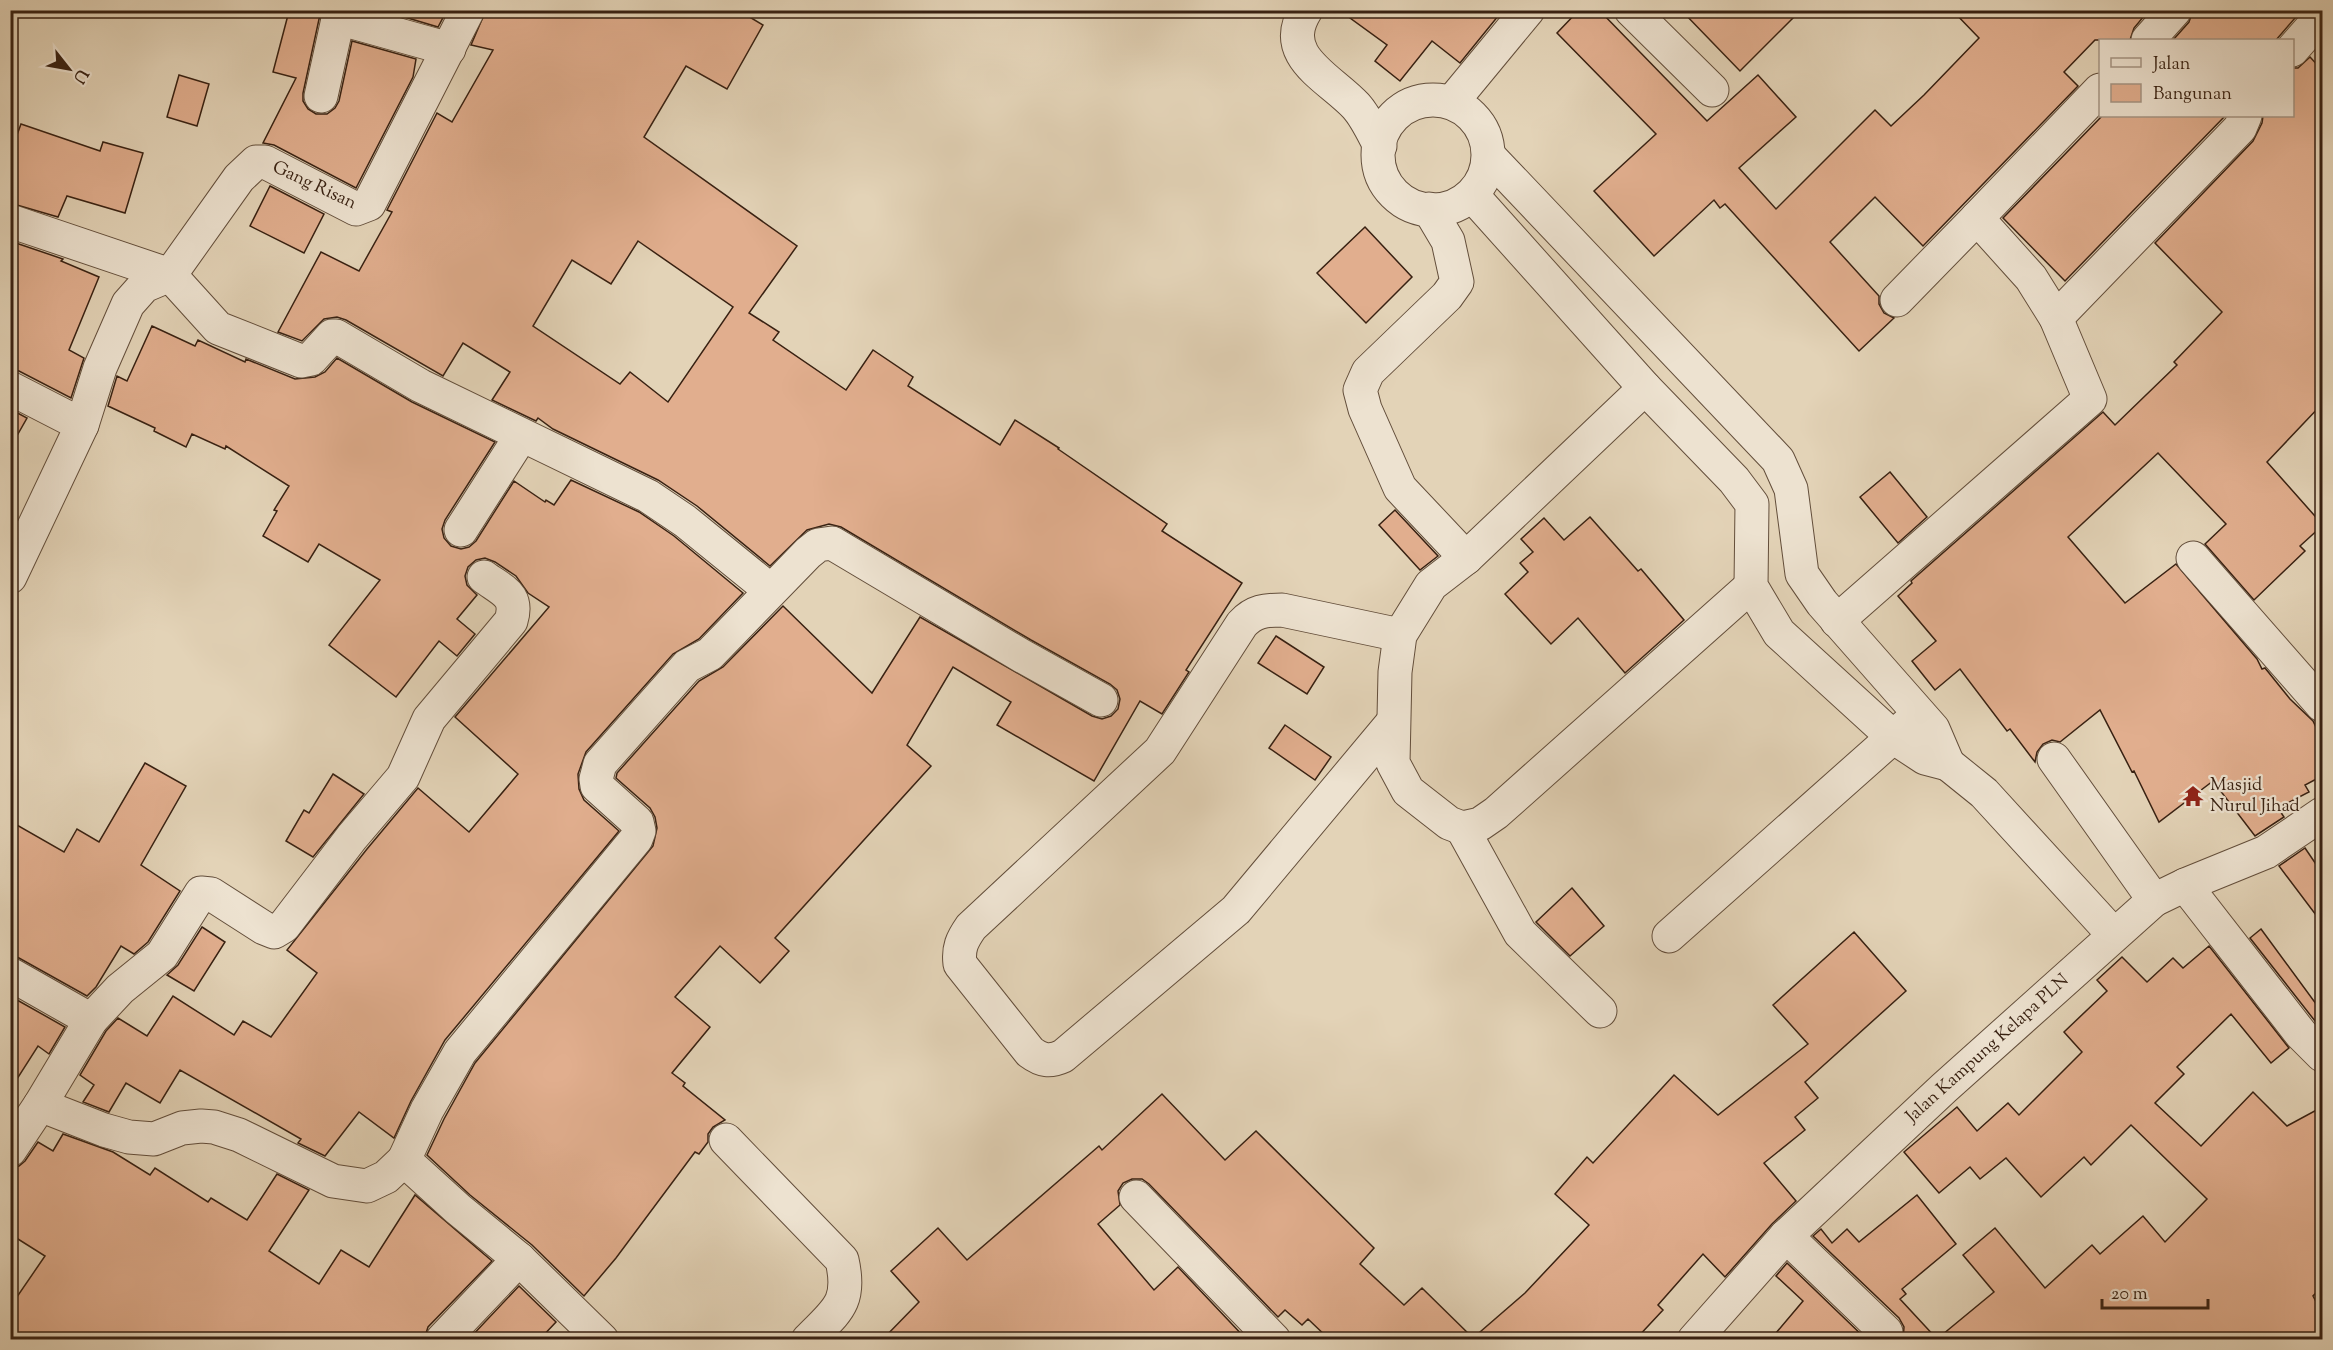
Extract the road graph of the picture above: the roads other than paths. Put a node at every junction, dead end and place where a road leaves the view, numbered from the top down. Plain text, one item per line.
1 (468, 10) edge
2 (1306, 10) edge
3 (1528, 10) edge
4 (2175, 10) edge
5 (1639, 13) edge
6 (339, 14) edge
7 (2322, 16) edge
8 (2149, 39) edge
9 (2294, 48) edge
10 (449, 49) junction
11 (1712, 90) dead end
12 (2099, 91) edge
13 (321, 96) dead end
14 (1462, 108) junction
15 (2245, 117) edge
16 (1387, 133) junction
17 (1489, 156) junction
18 (1453, 203) junction
19 (1977, 218) junction
20 (10, 221) edge
21 (170, 275) junction
22 (1896, 300) dead end
23 (2056, 318) junction
24 (10, 388) edge
25 (1645, 388) junction
26 (82, 425) junction
27 (521, 436) junction
28 (461, 530) dead end
29 (1466, 558) junction
30 (2193, 558) dead end
31 (10, 577) edge
32 (484, 577) dead end
33 (1750, 586) junction
34 (770, 590) junction
35 (1837, 621) junction
36 (1400, 635) junction
37 (1101, 700) dead end
38 (2322, 705) edge
39 (1921, 714) junction
40 (1393, 722) junction
41 (1893, 737) junction
42 (2054, 759) dead end
43 (1948, 764) junction
44 (2322, 814) edge
45 (1462, 828) junction
46 (2185, 885) junction
47 (2154, 900) junction
48 (2114, 935) junction
49 (1669, 936) dead end
50 (10, 974) edge
51 (1600, 1011) dead end
52 (91, 1020) junction
53 (2322, 1054) edge
54 (40, 1105) junction
55 (726, 1140) dead end
56 (10, 1150) edge
57 (404, 1160) junction
58 (1136, 1197) dead end
59 (1786, 1236) junction
60 (519, 1259) junction
61 (1886, 1332) dead end
62 (442, 1340) edge
63 (602, 1340) edge
64 (808, 1340) edge
65 (1274, 1340) edge
66 (1694, 1340) edge

1 - 10 street, Gang Risan
2 - 16 street
3 - 14 street
4 - 8 street
5 - 11 street
6 - 10 street
6 - 13 street
7 - 9 street
10 - 21 street, Gang Risan
12 - 19 street
14 - 16 street
14 - 17 street
15 - 23 street
16 - 18 street
17 - 18 street
17 - 35 street
18 - 25 street
18 - 29 street
19 - 22 street
19 - 23 street
20 - 21 street
21 - 26 street
21 - 27 street
23 - 35 street
24 - 26 street
25 - 29 street
25 - 33 street
26 - 31 street
27 - 28 street
27 - 34 street
29 - 36 street
30 - 38 street
32 - 52 street
33 - 41 street
33 - 45 street
34 - 37 street
34 - 57 street
35 - 39 street
36 - 40 street
36 - 40 street
39 - 41 street
39 - 43 street
40 - 45 street
41 - 43 street
41 - 49 street
42 - 47 street
43 - 48 street
44 - 46 street, Jalan Kampung Kelapa PLN
45 - 51 street
46 - 47 street, Jalan Kampung Kelapa PLN
46 - 53 street
47 - 48 street, Jalan Kampung Kelapa PLN
48 - 59 street, Jalan Kampung Kelapa PLN
50 - 52 street
52 - 54 street
54 - 56 street
54 - 57 street
55 - 64 street
57 - 60 street
58 - 65 street
59 - 61 street
59 - 66 street, Jalan Kampung Kelapa PLN
60 - 62 street
60 - 63 street

